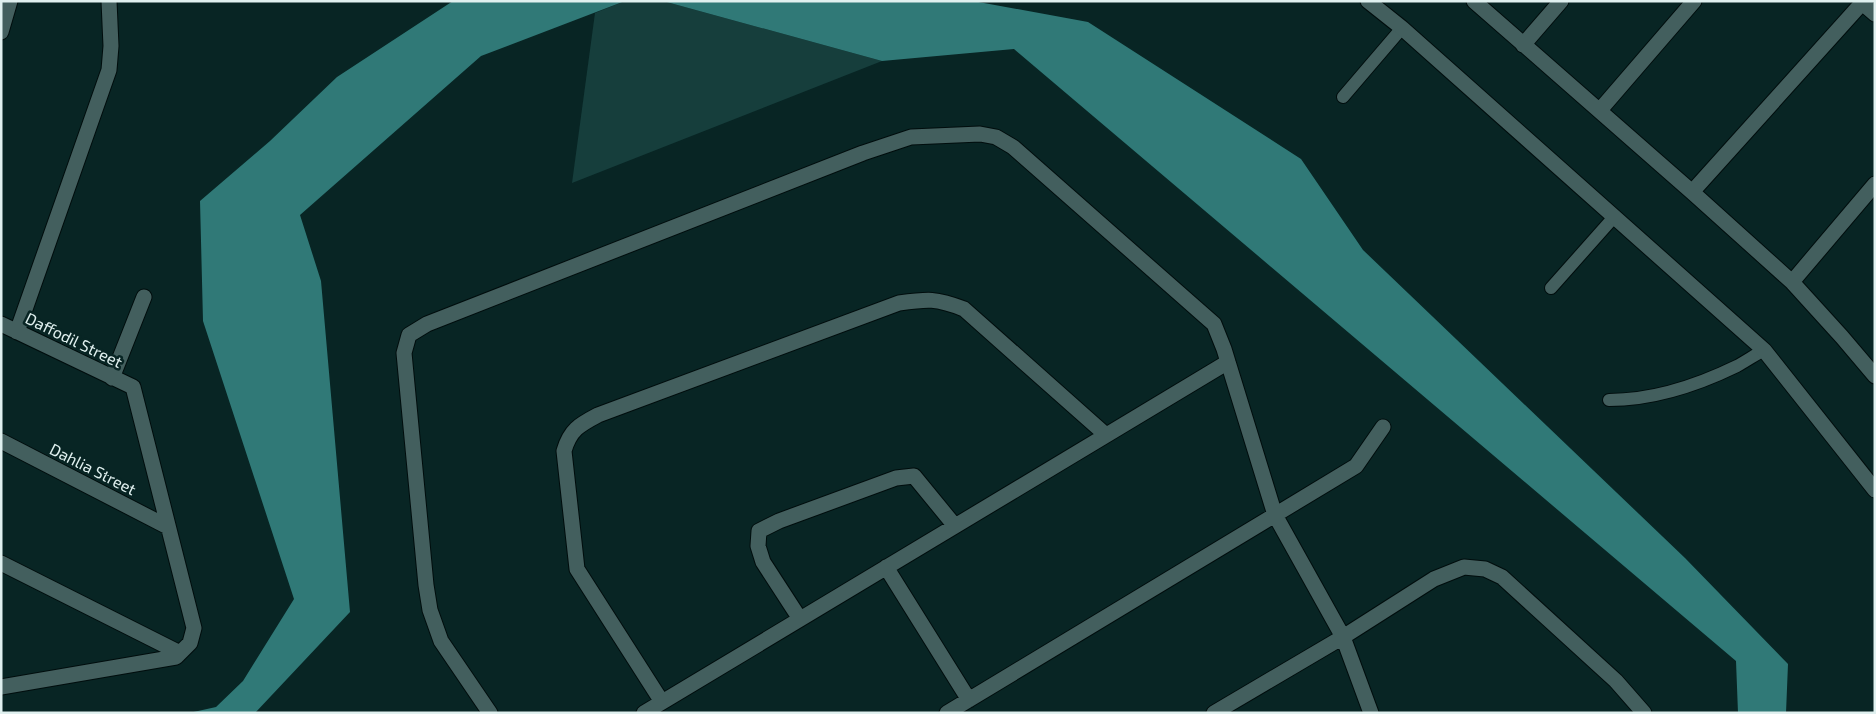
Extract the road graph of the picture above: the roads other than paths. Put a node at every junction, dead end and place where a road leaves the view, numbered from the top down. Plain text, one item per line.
1 (10, 1) edge
2 (109, 1) edge
3 (1368, 1) edge
4 (1474, 1) edge
5 (1561, 1) edge
6 (1694, 1) edge
7 (1861, 2) edge
8 (1875, 14) edge
9 (1402, 28) junction
10 (1, 32) edge
11 (1523, 45) junction
12 (1343, 97) dead end
13 (1600, 110) junction
14 (1874, 188) edge
15 (1692, 192) junction
16 (1614, 217) junction
17 (1792, 282) junction
18 (1551, 288) dead end
19 (144, 297) dead end
20 (1, 324) edge
21 (17, 332) junction
22 (1764, 350) junction
23 (1228, 362) junction
24 (1875, 376) edge
25 (112, 378) junction
26 (1609, 400) dead end
27 (1383, 427) dead end
28 (1106, 435) junction
29 (1, 441) edge
30 (1875, 490) edge
31 (1275, 515) junction
32 (955, 526) junction
33 (168, 527) junction
34 (1, 563) edge
35 (886, 567) junction
36 (800, 619) junction
37 (1343, 637) junction
38 (180, 653) junction
39 (1, 687) edge
40 (969, 700) junction
41 (662, 702) junction
42 (490, 713) edge
43 (644, 713) edge
44 (947, 713) edge
45 (1214, 713) edge
46 (1371, 713) edge
47 (1644, 713) edge

1 - 10 street
2 - 21 street
3 - 9 street
4 - 11 street
5 - 11 street
6 - 13 street
7 - 8 street
7 - 15 street
9 - 12 lane
9 - 16 street
11 - 13 street
13 - 15 street
14 - 17 street
15 - 17 street
16 - 18 lane
16 - 22 street
17 - 24 street
19 - 25 street
20 - 21 street, Daffodil Street
21 - 25 street, Daffodil Street
22 - 26 lane
22 - 30 street
23 - 28 street
23 - 31 street
23 - 42 street
25 - 33 street, Daffodil Street
27 - 31 street
28 - 32 street
28 - 41 street
29 - 33 street, Dahlia Street
31 - 37 street
31 - 40 street
32 - 35 street
32 - 36 street
33 - 38 street
34 - 38 street
35 - 36 street
35 - 40 street
36 - 41 street
37 - 45 street
37 - 46 street
37 - 47 street
38 - 39 street
40 - 44 street
41 - 43 street

